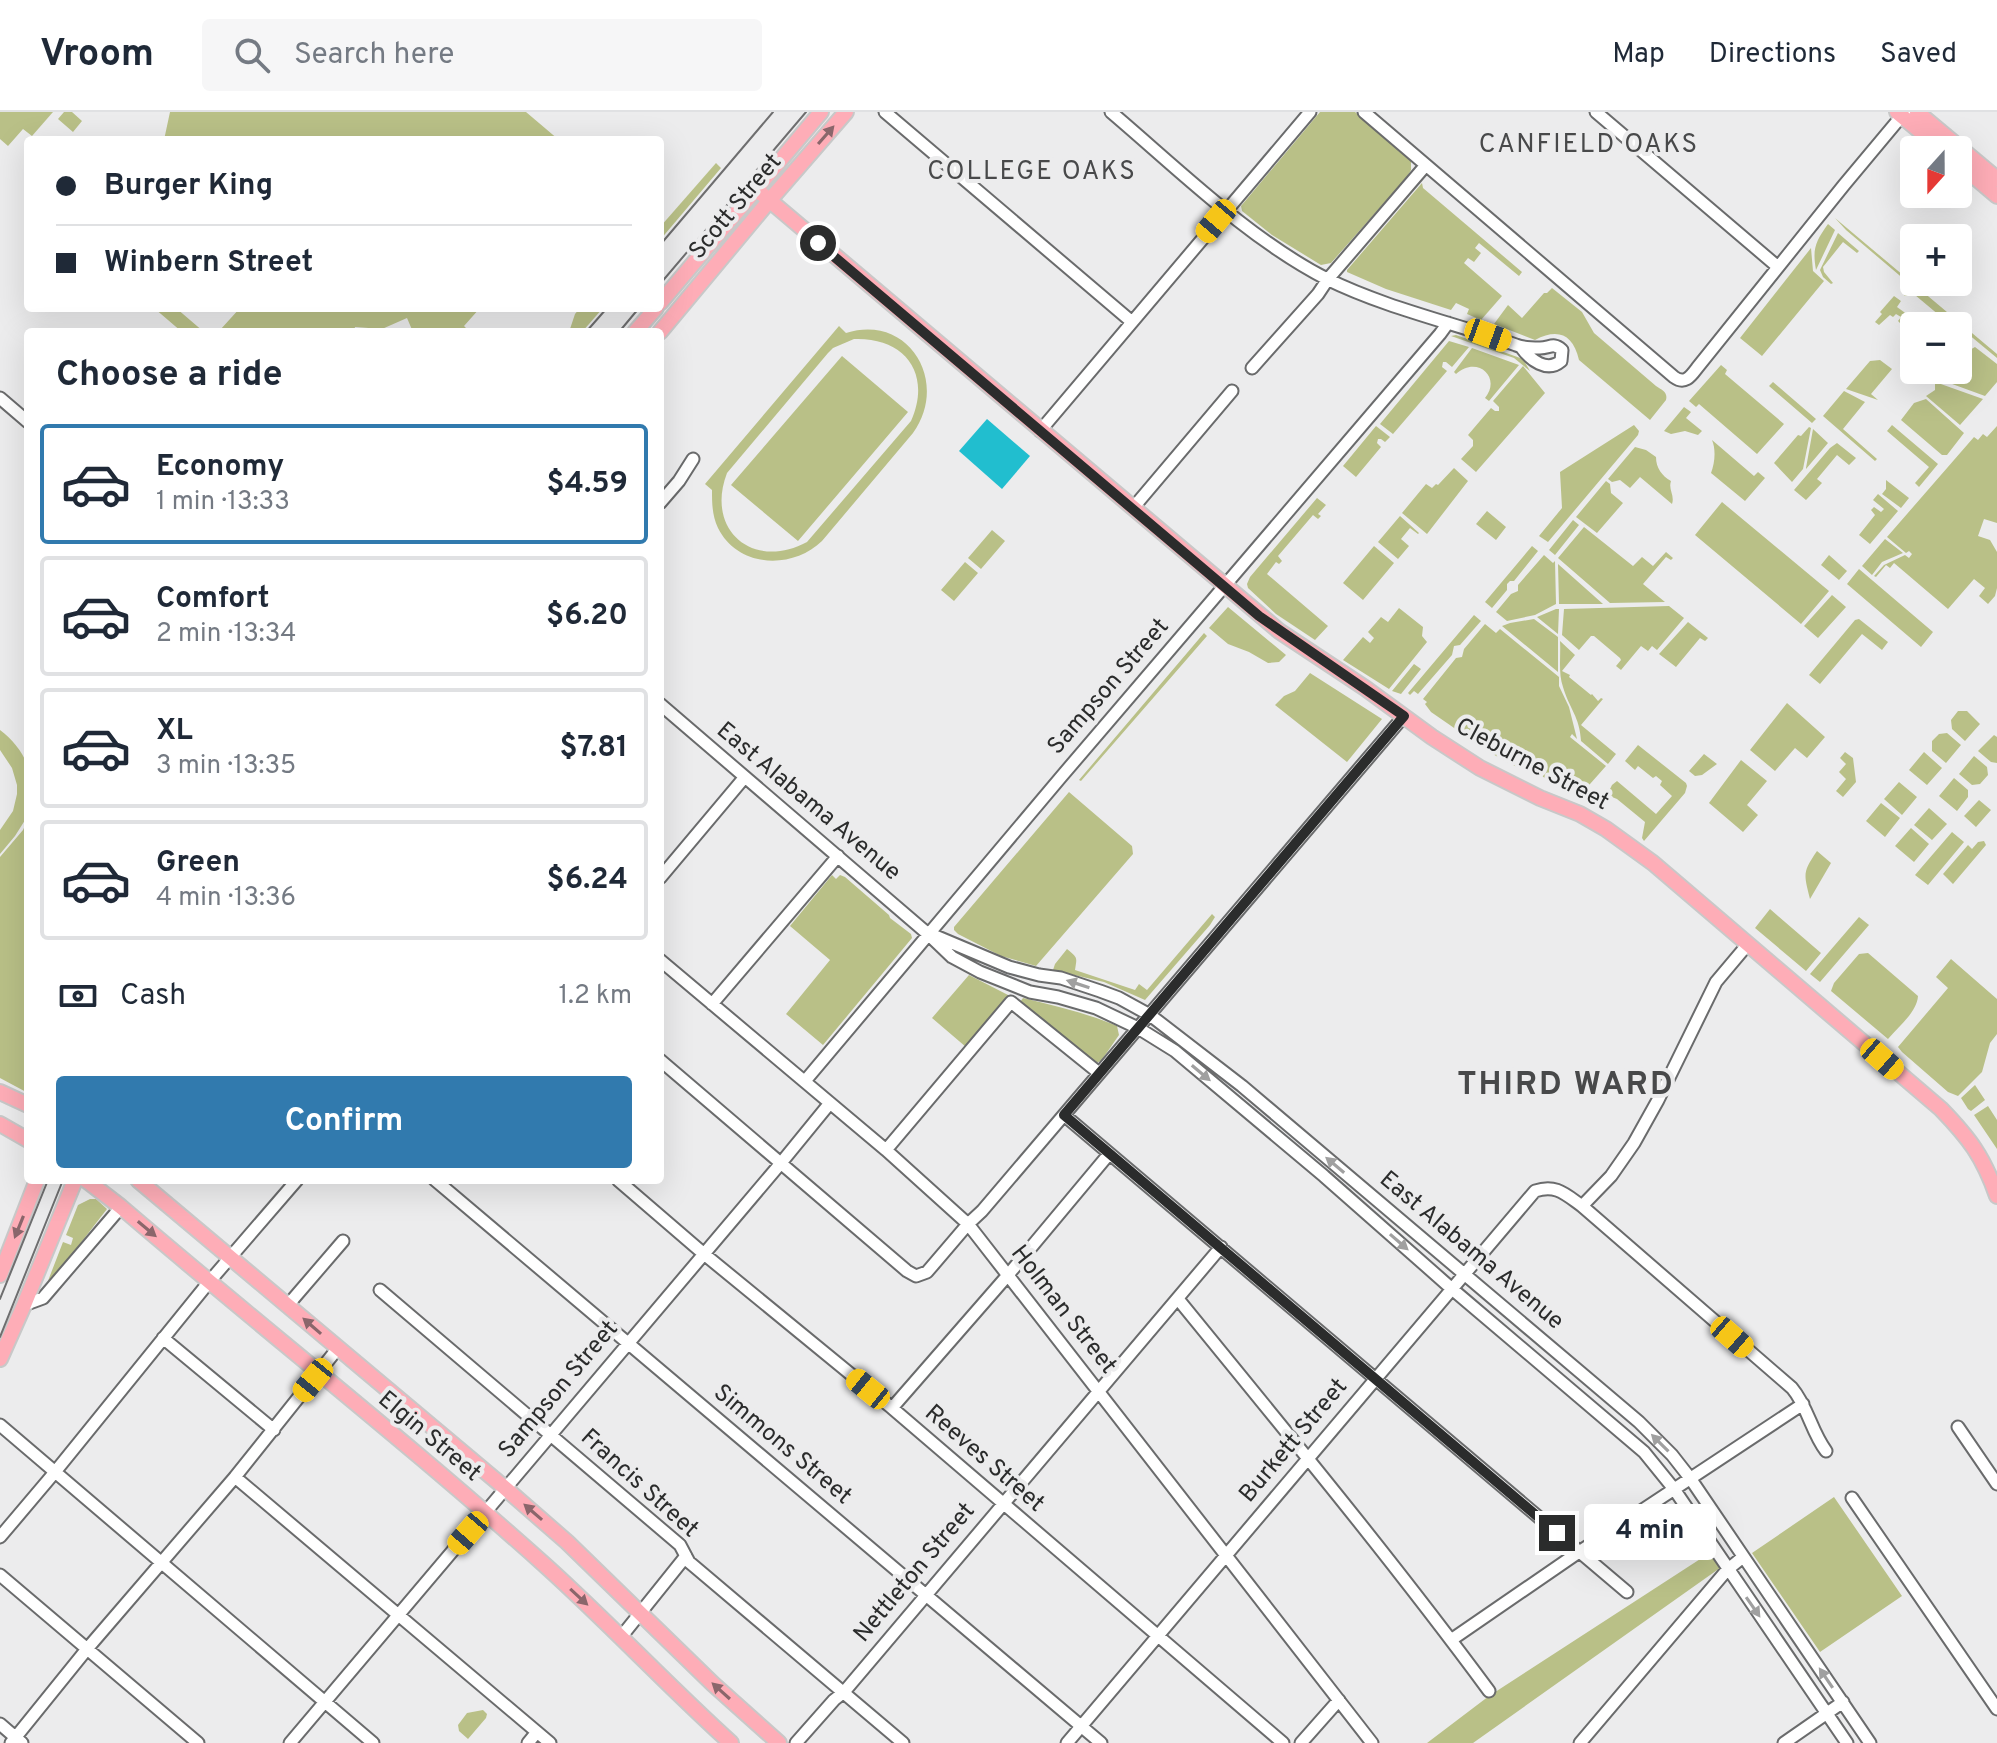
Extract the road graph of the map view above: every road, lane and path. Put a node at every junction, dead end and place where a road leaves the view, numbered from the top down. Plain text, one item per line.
1 (821, 112) edge
2 (846, 112) edge
3 (885, 112) edge
4 (1111, 112) edge
5 (1310, 112) edge
6 (1364, 112) edge
7 (1596, 112) edge
8 (1906, 113) edge
9 (1929, 136) edge
10 (1426, 165) junction
11 (1972, 175) edge
12 (1997, 179) edge
13 (756, 189) junction
14 (1997, 196) edge
15 (769, 201) junction
16 (1226, 210) junction
17 (1778, 267) junction
18 (1328, 279) junction
19 (664, 298) edge
20 (682, 305) junction
21 (652, 312) edge
22 (1132, 322) junction
23 (1448, 323) junction
24 (638, 328) edge
25 (663, 328) edge
26 (1521, 347) dead end
27 (1252, 368) dead end
28 (1232, 391) dead end
29 (0, 398) edge
30 (24, 419) edge
31 (1040, 431) junction
32 (693, 459) dead end
33 (664, 498) edge
34 (1133, 508) junction
35 (1225, 587) junction
36 (664, 708) edge
37 (1404, 716) junction
38 (744, 778) junction
39 (838, 856) junction
40 (664, 873) edge
41 (928, 934) junction
42 (1748, 944) junction
43 (664, 963) edge
44 (712, 1004) junction
45 (1150, 1015) junction
46 (1138, 1028) junction
47 (664, 1063) edge
48 (1099, 1073) junction
49 (805, 1081) junction
50 (0, 1092) edge
51 (24, 1103) edge
52 (830, 1103) junction
53 (1064, 1115) junction
54 (0, 1124) edge
55 (24, 1138) edge
56 (886, 1150) junction
57 (1109, 1154) junction
58 (781, 1163) junction
59 (35, 1184) edge
60 (73, 1184) edge
61 (91, 1184) edge
62 (144, 1184) edge
63 (294, 1184) edge
64 (440, 1184) edge
65 (623, 1184) edge
66 (1997, 1196) edge
67 (1582, 1206) junction
68 (121, 1207) junction
69 (968, 1224) junction
70 (343, 1241) dead end
71 (1221, 1247) junction
72 (704, 1254) junction
73 (230, 1258) junction
74 (1465, 1273) junction
75 (0, 1275) edge
76 (1008, 1275) junction
77 (209, 1282) junction
78 (1451, 1288) junction
79 (380, 1290) dead end
80 (1178, 1299) junction
81 (24, 1305) junction
82 (288, 1305) junction
83 (163, 1338) junction
84 (627, 1342) junction
85 (338, 1348) junction
86 (0, 1359) edge
87 (1580, 1372) junction
88 (319, 1373) junction
89 (1375, 1379) junction
90 (1567, 1387) junction
91 (1099, 1391) junction
92 (1803, 1404) junction
93 (892, 1408) junction
94 (0, 1425) edge
95 (1958, 1427) dead end
96 (274, 1430) junction
97 (551, 1434) junction
98 (1826, 1451) dead end
99 (1308, 1459) junction
100 (55, 1472) junction
101 (235, 1477) junction
102 (1690, 1478) junction
103 (1997, 1484) edge
104 (505, 1488) junction
105 (1674, 1489) junction
106 (1852, 1498) dead end
107 (1002, 1504) junction
108 (485, 1513) junction
109 (0, 1537) edge
110 (1579, 1552) junction
111 (1227, 1554) junction
112 (686, 1556) junction
113 (1743, 1557) junction
114 (162, 1563) junction
115 (1727, 1570) junction
116 (0, 1575) edge
117 (1627, 1592) dead end
118 (926, 1594) junction
119 (640, 1613) junction
120 (398, 1614) junction
121 (1157, 1635) junction
122 (621, 1637) junction
123 (1451, 1640) junction
124 (87, 1649) junction
125 (1489, 1691) dead end
126 (844, 1692) junction
127 (1339, 1700) junction
128 (325, 1702) junction
129 (1843, 1702) junction
130 (1997, 1709) edge
131 (1827, 1714) junction
132 (0, 1724) edge
133 (1081, 1726) junction
134 (537, 1732) junction
135 (16, 1741) edge
136 (198, 1743) edge
137 (290, 1743) edge
138 (373, 1743) edge
139 (528, 1743) edge
140 (550, 1743) edge
141 (731, 1743) edge
142 (779, 1743) edge
143 (796, 1743) edge
144 (903, 1743) edge
145 (1067, 1743) edge
146 (1101, 1743) edge
147 (1283, 1743) edge
148 (1301, 1743) edge
149 (1372, 1743) edge
150 (1580, 1743) edge
151 (1784, 1743) edge
152 (1847, 1743) edge
153 (1870, 1743) edge

1 - 13 main road, Scott Street
15 -> 2 main road, Scott Street
3 - 22 street
4 - 16 street
5 - 16 street
6 - 10 street
7 - 17 street
8 - 9 main road
8 - 12 main road
8 - 17 street
10 - 17 street
10 - 18 street
11 - 14 main road
13 - 15 main road, Cleburne Street
13 - 19 main road, Scott Street
15 - 20 main road, Scott Street
15 - 31 main road, Cleburne Street
16 - 18 street
16 - 22 street
18 - 23 street
18 - 27 street
19 - 20 main road
20 - 25 main road, Scott Street
21 - 24 main road
22 - 31 street
23 - 26 street
23 - 35 street, Sampson Street
28 - 34 street
29 - 30 street
31 - 34 main road, Cleburne Street
32 - 33 street
34 - 35 main road, Cleburne Street
35 - 37 main road, Cleburne Street
35 - 41 street, Sampson Street
36 - 38 street, East Alabama Avenue
37 - 42 main road, Cleburne Street
37 - 45 street
38 - 39 street, East Alabama Avenue
38 - 40 street
39 - 41 street, East Alabama Avenue
39 - 44 street
45 -> 41 street, East Alabama Avenue
41 - 46 street, East Alabama Avenue
41 - 49 street, Sampson Street
42 - 66 main road, Cleburne Street
42 - 67 street
43 - 44 street, Holman Street
44 - 49 street, Holman Street
45 - 46 street
74 -> 45 street, East Alabama Avenue
46 - 48 street
46 -> 78 street, East Alabama Avenue
47 - 58 street
48 - 53 street
48 - 56 street
49 - 52 street, Holman Street
50 - 51 main road
52 - 56 street, Holman Street
52 - 58 street, Sampson Street
53 - 57 street
53 - 69 street
54 - 55 main road
56 - 69 street, Holman Street
57 - 71 street
57 - 76 street
58 - 69 street
58 - 72 street, Sampson Street
59 -> 75 main road
60 - 81 main road
61 - 68 main road, Elgin Street
62 - 73 main road, Elgin Street
63 - 73 street
64 - 84 street, Simmons Street
65 - 72 street, Reeves Street
67 - 74 street, Burkett Street
67 - 92 street, Burkett Street
68 -> 77 main road, Elgin Street
68 - 81 street
69 - 76 street, Holman Street
70 - 82 street
71 - 80 street, Nettleton Street
71 - 89 street
72 - 84 street, Sampson Street
72 - 93 street, Reeves Street
73 - 77 street
73 - 82 main road, Elgin Street
74 - 78 street, Burkett Street
74 - 87 street, East Alabama Avenue
76 - 91 street, Holman Street
76 - 93 street
77 - 83 street
77 - 88 main road, Elgin Street
78 - 89 street, Burkett Street
78 - 90 street, East Alabama Avenue
79 - 97 street, Francis Street
80 - 91 street, Nettleton Street
80 - 99 street
81 - 86 main road
85 -> 82 main road, Elgin Street
83 - 96 street
83 - 100 street
84 - 97 street, Sampson Street
84 - 118 street, Simmons Street
85 - 88 street
85 - 104 main road, Elgin Street
87 - 90 street
102 -> 87 street, East Alabama Avenue
88 - 96 street
88 - 108 main road, Elgin Street
89 - 99 street, Burkett Street
89 - 110 street
90 - 105 street, East Alabama Avenue
91 - 107 street, Nettleton Street
91 - 111 street, Holman Street
92 - 98 street, Burkett Street
92 - 102 street
93 - 107 street, Reeves Street
94 - 100 street
95 - 103 street
96 - 101 street
97 - 104 street, Sampson Street
97 - 112 street, Francis Street
99 - 111 street, Burkett Street
99 - 123 street
100 - 109 street
100 - 114 street
101 - 114 street
101 - 120 street
102 - 105 street
102 - 113 street, East Alabama Avenue
104 - 108 street, Sampson Street
119 -> 104 main road, Elgin Street
105 - 110 street
105 - 115 street, East Alabama Avenue
106 - 130 street
107 - 118 street, Nettleton Street
107 - 121 street, Reeves Street
108 - 120 street, Sampson Street
108 -> 122 main road, Elgin Street
110 - 117 street
110 - 123 street
111 - 121 street, Burkett Street
111 - 127 street, Holman Street
112 - 119 street
112 - 126 street, Francis Street
113 - 115 street
129 -> 113 street, East Alabama Avenue
114 - 124 street
114 - 128 street
115 -> 131 street, East Alabama Avenue
115 - 150 street
116 - 124 street
118 - 126 street, Nettleton Street
118 - 133 street, Simmons Street
119 - 122 street
142 -> 119 main road, Elgin Street
120 - 128 street, Sampson Street
120 - 134 street
121 - 133 street, Burkett Street
121 - 147 street, Reeves Street
122 - 141 main road, Elgin Street
123 - 125 street
124 - 135 street
124 - 136 street
126 - 143 street, Nettleton Street
126 - 144 street, Francis Street
127 - 148 street
127 - 149 street, Holman Street
128 - 137 street, Sampson Street
128 - 138 street
129 - 131 street
129 - 153 street, East Alabama Avenue
131 - 151 street
131 - 152 street, East Alabama Avenue
132 - 135 street
133 - 145 street, Burkett Street
133 - 146 street, Simmons Street
134 - 139 street
134 - 140 street

